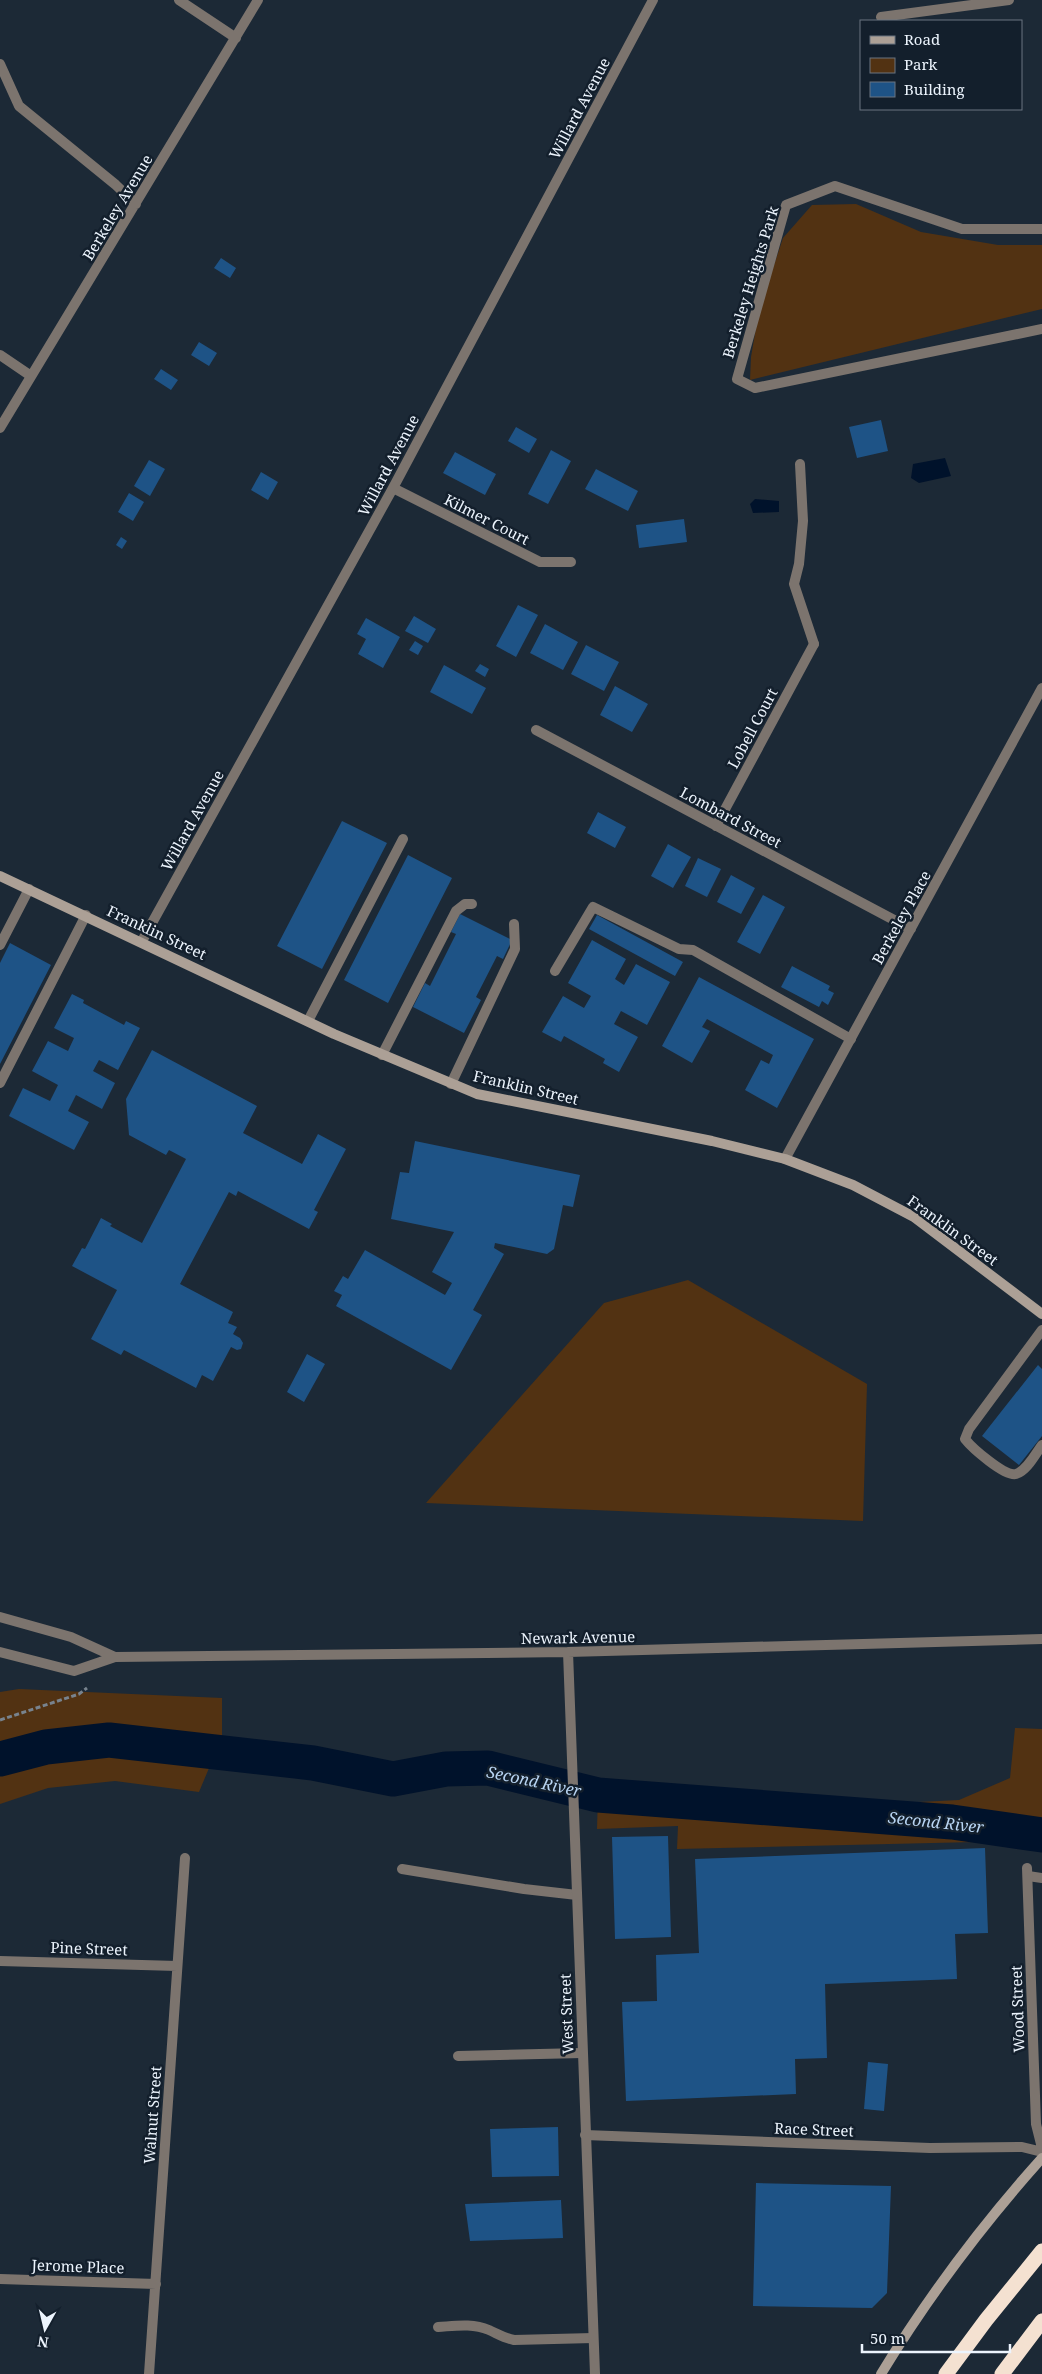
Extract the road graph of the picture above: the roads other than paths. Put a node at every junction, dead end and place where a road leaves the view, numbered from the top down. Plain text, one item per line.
1 (179, 0) edge
2 (258, 0) edge
3 (654, 0) edge
4 (1009, 0) edge
5 (881, 18) dead end
6 (236, 38) junction
7 (0, 64) edge
8 (136, 204) junction
9 (1042, 229) edge
10 (1042, 328) edge
11 (0, 356) edge
12 (31, 376) junction
13 (0, 428) edge
14 (800, 464) dead end
15 (392, 488) junction
16 (571, 562) dead end
17 (1042, 688) edge
18 (536, 730) dead end
19 (716, 826) junction
20 (404, 840) dead end
21 (0, 876) edge
22 (30, 889) junction
23 (472, 904) dead end
24 (86, 915) junction
25 (514, 924) dead end
26 (911, 929) junction
27 (142, 942) junction
28 (0, 945) edge
29 (555, 971) dead end
30 (308, 1021) junction
31 (851, 1039) junction
32 (382, 1055) junction
33 (0, 1083) edge
34 (451, 1084) junction
35 (785, 1159) junction
36 (1042, 1314) edge
37 (1042, 1330) edge
38 (1042, 1445) edge
39 (0, 1617) edge
40 (1042, 1639) edge
41 (0, 1652) edge
42 (568, 1652) junction
43 (115, 1657) junction
44 (185, 1858) dead end
45 (402, 1869) dead end
46 (1042, 1878) edge
47 (577, 1895) junction
48 (0, 1961) edge
49 (177, 1966) junction
50 (582, 2053) junction
51 (458, 2056) dead end
52 (585, 2135) junction
53 (1042, 2148) edge
54 (1042, 2152) edge
55 (1042, 2158) edge
56 (1042, 2251) edge
57 (0, 2279) edge
58 (156, 2284) junction
59 (1042, 2321) edge
60 (438, 2327) dead end
61 (593, 2338) junction
62 (149, 2374) edge
63 (595, 2374) edge
64 (881, 2374) edge
65 (946, 2374) edge
66 (1002, 2374) edge

1 - 6 street
2 - 6 street, Berkeley Avenue
3 - 15 street, Willard Avenue
4 - 5 street
6 - 8 street, Berkeley Avenue
7 - 8 street
8 - 12 street, Berkeley Avenue
9 - 10 street, Berkeley Heights Park
11 - 12 street
12 - 13 street, Berkeley Avenue
14 - 19 street, Lobell Court
15 - 16 street, Kilmer Court
15 - 27 street, Willard Avenue
17 - 26 street, Berkeley Place
18 - 19 street, Lombard Street
19 - 26 street, Lombard Street
20 - 30 street
21 - 22 main road, Franklin Street
22 - 24 main road, Franklin Street
22 - 28 street
23 - 32 street
24 - 27 main road, Franklin Street
24 - 33 street
25 - 34 street
26 - 31 street, Berkeley Place
27 - 30 main road, Franklin Street
29 - 31 street
30 - 32 main road, Franklin Street
31 - 35 street, Berkeley Place
32 - 34 main road, Franklin Street
34 - 35 main road, Franklin Street
35 - 36 main road, Franklin Street
37 - 38 street
39 - 43 street, Newark Avenue
40 - 42 street, Newark Avenue
41 - 43 street, Newark Avenue
42 - 43 street, Newark Avenue
42 - 47 street, West Street
44 - 49 street, Walnut Street
45 - 47 street
46 - 53 street, Wood Street
47 - 50 street, West Street
48 - 49 street, Pine Street
49 - 58 street, Walnut Street
50 - 51 street
50 - 52 street, West Street
52 - 54 street, Race Street
52 - 61 street, West Street
55 - 64 main road
56 - 65 highway
57 - 58 street, Jerome Place
58 - 62 street, Walnut Street
59 - 66 highway
60 - 61 street
61 - 63 street, West Street

